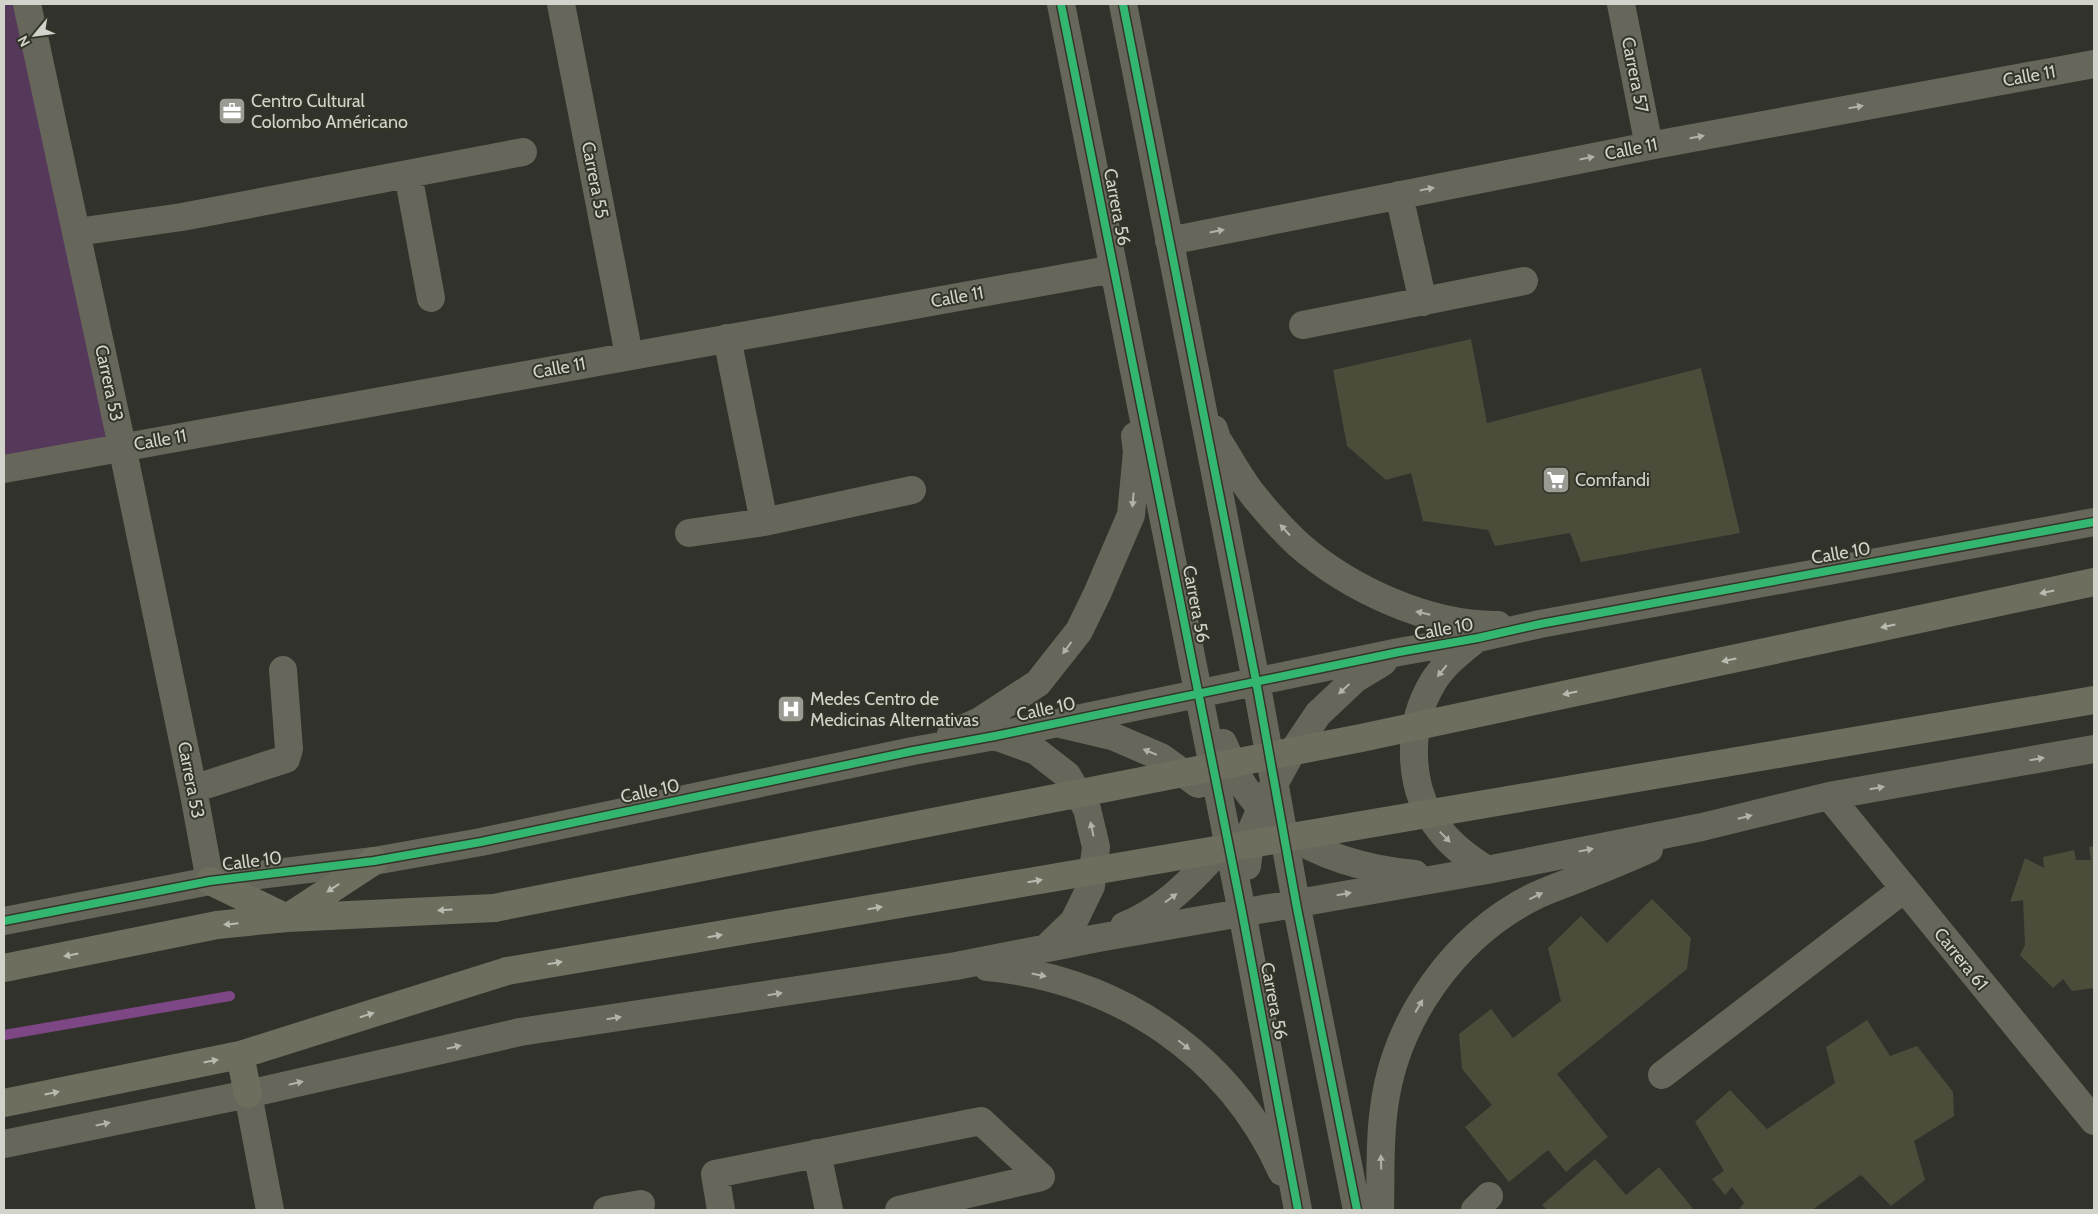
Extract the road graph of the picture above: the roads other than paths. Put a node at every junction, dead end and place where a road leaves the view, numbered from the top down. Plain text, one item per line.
1 (27, 4) edge
2 (561, 4) edge
3 (1061, 4) edge
4 (1123, 4) edge
5 (1621, 4) edge
6 (2094, 64) edge
7 (1649, 146) junction
8 (523, 152) dead end
9 (408, 174) junction
10 (1398, 195) junction
11 (77, 232) junction
12 (1169, 241) junction
13 (1114, 269) junction
14 (1524, 281) dead end
15 (432, 298) dead end
16 (1423, 302) junction
17 (1303, 325) dead end
18 (727, 338) junction
19 (1129, 344) junction
20 (630, 355) junction
21 (1195, 376) junction
22 (122, 446) junction
23 (4, 469) edge
24 (912, 490) dead end
25 (764, 522) junction
26 (2094, 522) edge
27 (690, 533) dead end
28 (2094, 582) edge
29 (1540, 624) junction
30 (1478, 638) junction
31 (1399, 652) junction
32 (283, 670) dead end
33 (1256, 681) junction
34 (1198, 693) junction
35 (2094, 700) edge
36 (1053, 722) junction
37 (995, 736) junction
38 (2094, 749) edge
39 (913, 751) junction
40 (193, 789) junction
41 (1829, 796) junction
42 (1248, 803) junction
43 (1702, 827) junction
44 (1283, 830) junction
45 (1227, 840) junction
46 (374, 862) junction
47 (1486, 870) junction
48 (1439, 877) junction
49 (210, 881) junction
50 (1904, 889) junction
51 (1296, 903) junction
52 (1242, 912) junction
53 (287, 918) junction
54 (4, 921) edge
55 (1098, 938) junction
56 (1046, 948) junction
57 (956, 966) junction
58 (4, 968) edge
59 (240, 1055) junction
60 (1662, 1075) dead end
61 (248, 1094) junction
62 (4, 1103) edge
63 (2094, 1120) edge
64 (4, 1144) edge
65 (817, 1154) junction
66 (641, 1204) dead end
67 (270, 1210) edge
68 (607, 1210) edge
69 (721, 1210) edge
70 (829, 1210) edge
71 (899, 1210) edge
72 (1297, 1210) edge
73 (1357, 1210) edge
74 (1380, 1210) edge

1 - 11 street, Carrera 53
2 - 20 street, Carrera 55
3 - 13 street, Carrera 56
4 - 12 street, Carrera 56
5 - 7 street, Carrera 57
7 -> 6 street, Calle 11
10 -> 7 street, Calle 11
8 - 9 street
9 - 11 street
9 - 15 street
12 -> 10 street, Calle 11
10 - 16 street
11 - 22 street, Carrera 53
12 - 21 street, Carrera 56
13 - 18 street, Calle 11
13 - 19 street, Carrera 56
14 - 16 street
16 - 17 street
18 - 20 street, Calle 11
18 - 25 street
19 - 34 street, Carrera 56
19 -> 39 street
20 - 22 street, Calle 11
29 -> 21 street
21 - 33 street, Carrera 56
22 - 23 street, Calle 11
22 - 40 street, Carrera 53
24 - 25 street
25 - 27 street
26 - 29 street, Calle 10
28 -> 53 main road, bridge
29 - 30 street, Calle 10
30 - 31 street, Calle 10
30 -> 47 street
31 - 33 street, Calle 10
31 -> 42 street
32 - 40 street
33 - 34 street, Calle 10
33 - 42 street, Carrera 56
34 - 36 street, Calle 10
34 - 42 street, Carrera 56
59 -> 35 main road, bridge
36 - 37 street, Calle 10
42 -> 36 street
37 - 39 street, Calle 10
56 -> 37 street
41 -> 38 street
39 - 46 street, Calle 10
40 - 49 street, Carrera 53
43 -> 41 street
41 - 50 street, Carrera 61
42 - 44 street, Carrera 56
42 - 45 street, Carrera 56
42 - 51 street
42 - 52 street
47 -> 43 street
74 -> 43 street
44 - 48 street
44 - 51 street, Carrera 56
45 - 52 street, Carrera 56
55 -> 45 street
46 - 49 street, Calle 10
46 -> 53 main road
47 - 48 street
51 -> 48 street
49 - 53 main road
49 - 54 street, Calle 10
50 - 60 street
50 - 63 street, Carrera 61
51 - 52 street
51 - 73 street, Carrera 56
52 - 55 street
52 - 72 street, Carrera 56
53 -> 58 main road
55 - 56 street
56 - 57 street
61 -> 57 street
57 -> 72 street
59 - 61 main road
62 -> 59 main road
64 -> 61 street
61 - 67 street
65 - 69 street
65 - 70 street
65 - 71 street
66 - 68 street

